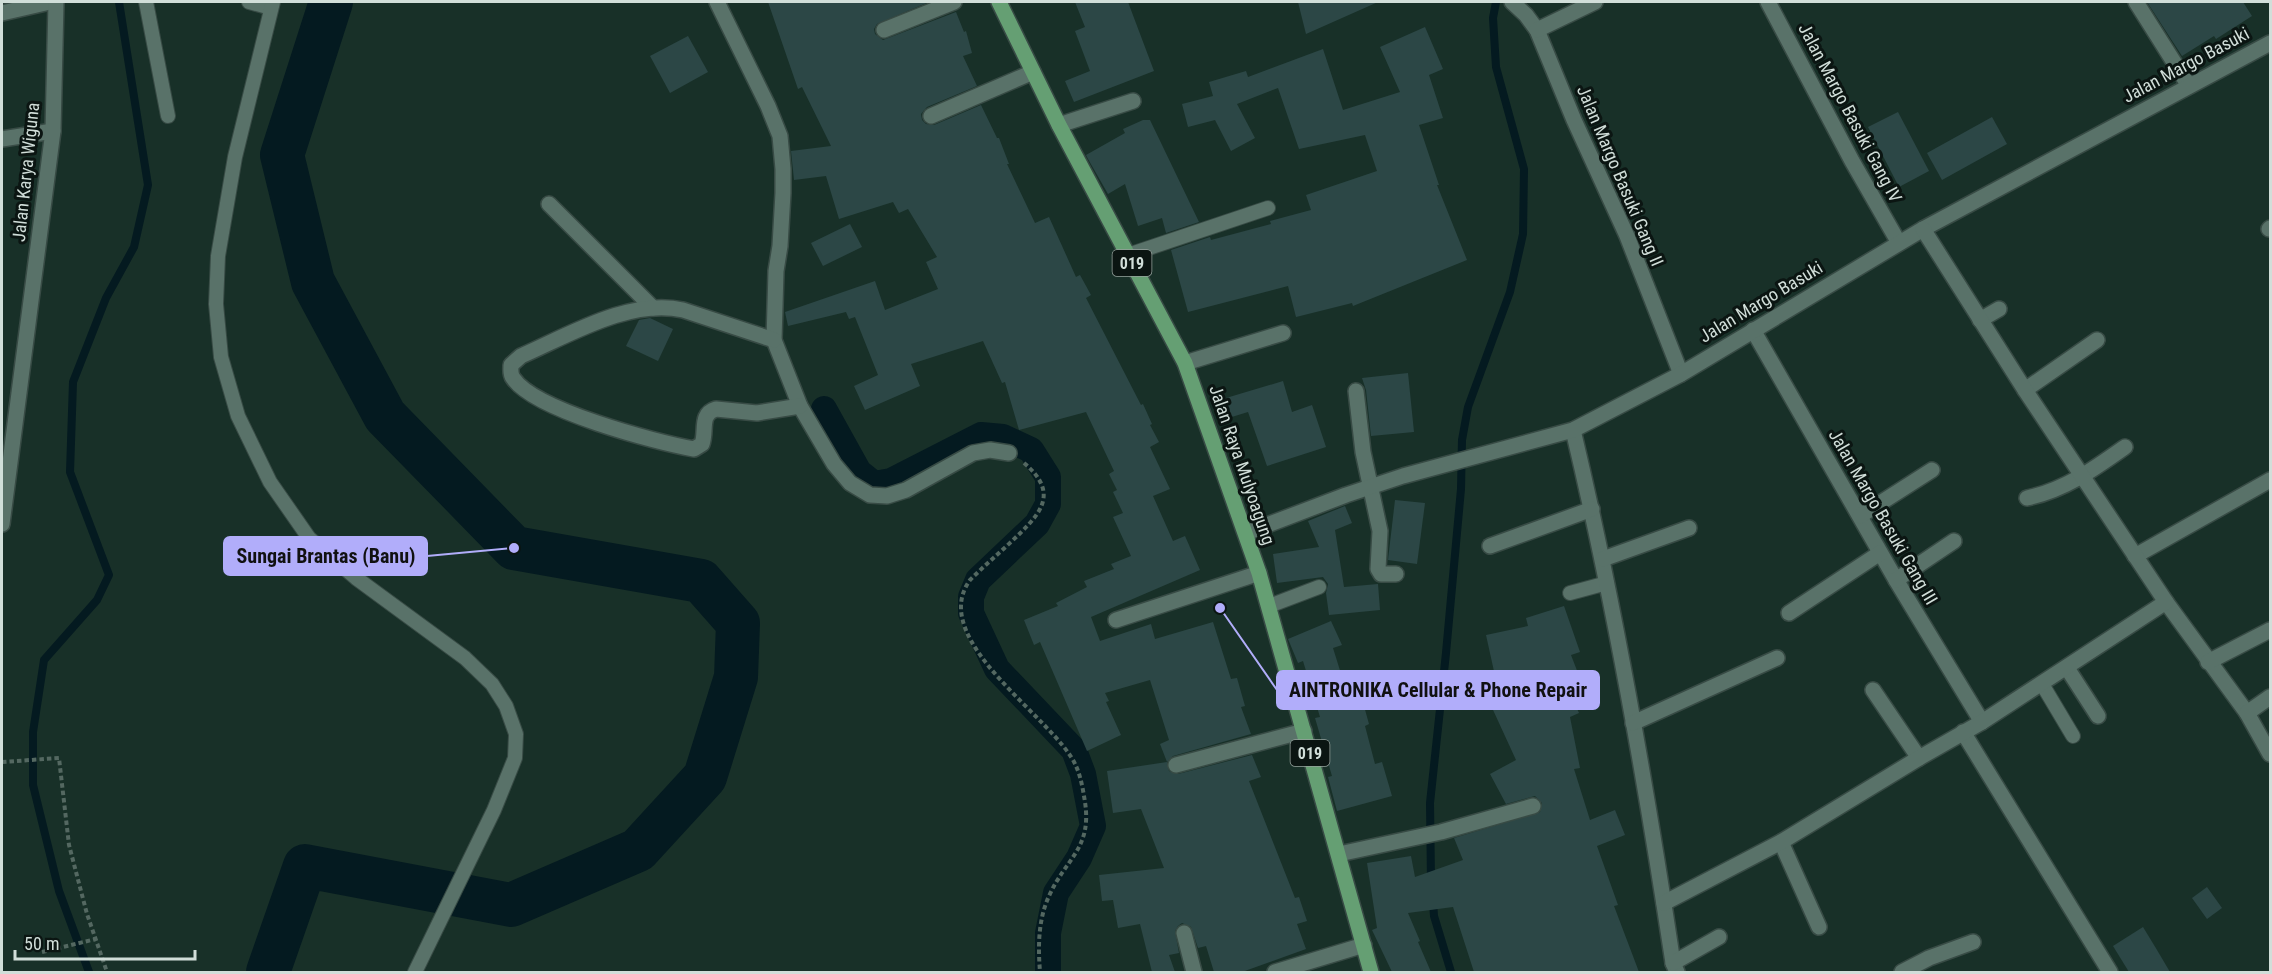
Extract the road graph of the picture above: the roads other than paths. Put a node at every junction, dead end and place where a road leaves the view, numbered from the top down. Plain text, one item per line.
1 (50, 2) edge
2 (56, 2) edge
3 (146, 2) edge
4 (249, 2) edge
5 (717, 2) edge
6 (954, 2) edge
7 (999, 2) edge
8 (1512, 2) edge
9 (1595, 2) edge
10 (1768, 2) edge
11 (2136, 2) edge
12 (272, 5) edge
13 (2, 12) edge
14 (884, 30) dead end
15 (1537, 30) junction
16 (2268, 49) edge
17 (1033, 72) junction
18 (2189, 86) junction
19 (1133, 101) dead end
20 (168, 116) dead end
21 (931, 116) dead end
22 (1059, 125) junction
23 (53, 131) junction
24 (2, 139) edge
25 (549, 204) dead end
26 (1268, 208) dead end
27 (1923, 229) junction
28 (1899, 243) junction
29 (1128, 255) junction
30 (653, 308) junction
31 (1999, 309) dead end
32 (1980, 320) junction
33 (1753, 330) junction
34 (1282, 333) dead end
35 (774, 340) junction
36 (2097, 340) dead end
37 (1185, 363) junction
38 (1681, 374) junction
39 (2025, 390) junction
40 (1356, 391) dead end
41 (800, 406) junction
42 (1573, 430) junction
43 (2125, 447) dead end
44 (1009, 453) road end
45 (1932, 470) dead end
46 (2083, 477) junction
47 (2271, 480) edge
48 (1370, 486) junction
49 (2027, 498) dead end
50 (1592, 509) junction
51 (1860, 516) junction
52 (2, 524) edge
53 (1689, 528) dead end
54 (1246, 534) junction
55 (1954, 542) dead end
56 (1490, 546) dead end
57 (1880, 553) junction
58 (2135, 556) junction
59 (1602, 559) junction
60 (1259, 573) junction
61 (1396, 574) dead end
62 (1896, 580) junction
63 (1606, 583) junction
64 (1319, 587) dead end
65 (1570, 593) dead end
66 (2166, 602) junction
67 (1269, 606) junction
68 (1789, 613) dead end
69 (1116, 620) dead end
70 (2271, 630) edge
71 (1777, 658) dead end
72 (2208, 662) junction
73 (2067, 668) junction
74 (2042, 684) junction
75 (1873, 690) dead end
76 (2271, 697) edge
77 (2247, 714) junction
78 (2098, 716) dead end
79 (1982, 722) junction
80 (1633, 723) junction
81 (1304, 730) junction
82 (1964, 732) junction
83 (2073, 736) dead end
84 (2271, 754) edge
85 (1919, 758) junction
86 (1176, 765) dead end
87 (1533, 806) dead end
88 (1781, 842) junction
89 (1338, 854) junction
90 (1664, 903) junction
91 (1819, 927) dead end
92 (1184, 933) dead end
93 (1719, 937) dead end
94 (1973, 942) dead end
95 (1364, 945) junction
96 (1675, 968) edge
97 (415, 972) edge
98 (1194, 972) edge
99 (1275, 972) edge
100 (1371, 972) edge
101 (1902, 972) edge
102 (2110, 972) edge

1 - 13 street
2 - 23 street, Jalan Karya Wiguna
3 - 20 lane
4 - 12 lane
5 - 35 street
6 - 14 street
7 - 17 main road, Jalan Raya Mulyoagung / 019
8 - 15 street, Jalan Margo Basuki Gang II
9 - 15 street
10 - 28 street, Jalan Margo Basuki Gang IV
11 - 18 street
12 - 97 lane
15 - 38 street, Jalan Margo Basuki Gang II
16 - 18 street, Jalan Margo Basuki
17 - 21 street
17 - 22 main road, Jalan Raya Mulyoagung / 019
18 - 27 street, Jalan Margo Basuki
19 - 22 street
22 - 29 main road, Jalan Raya Mulyoagung / 019
23 - 24 street
23 - 52 street, Jalan Karya Wiguna
25 - 30 street
26 - 29 lane
27 - 28 street, Jalan Margo Basuki
27 - 32 street
28 - 33 street, Jalan Margo Basuki
29 - 37 main road, Jalan Raya Mulyoagung / 019
30 - 35 street
30 - 41 street
31 - 32 street
32 - 39 street
33 - 38 street, Jalan Margo Basuki
33 - 51 street, Jalan Margo Basuki Gang III
34 - 37 street
35 - 41 street
36 - 39 street
37 - 54 main road, Jalan Raya Mulyoagung / 019
38 - 42 street, Jalan Margo Basuki
39 - 46 street
40 - 48 street
41 - 44 street
42 - 48 street, Jalan Margo Basuki
42 - 50 street
43 - 46 street
45 - 51 street
46 - 49 street
46 - 58 street
47 - 58 street
48 - 54 street, Jalan Margo Basuki
48 - 61 street
50 - 56 street
50 - 59 street
51 - 57 street, Jalan Margo Basuki Gang III
53 - 59 street
54 - 60 main road, Jalan Raya Mulyoagung / 019
55 - 62 street
57 - 62 street, Jalan Margo Basuki Gang III
57 - 68 street
58 - 66 street
59 - 63 street
60 - 67 main road, Jalan Raya Mulyoagung / 019
60 - 69 street
62 - 79 street, Jalan Margo Basuki Gang III
63 - 65 lane
63 - 80 street
64 - 67 lane
66 - 72 street
66 - 73 street
67 - 81 main road, Jalan Raya Mulyoagung / 019
70 - 72 street
71 - 80 street
72 - 77 street
73 - 74 street
73 - 78 street
74 - 79 street
74 - 83 lane
75 - 85 street
76 - 77 street
77 - 84 street
79 - 82 street
80 - 90 street
81 - 86 street
81 - 89 main road, Jalan Raya Mulyoagung / 019
82 - 85 street
82 - 102 street
85 - 88 street
87 - 89 street
88 - 90 street
88 - 91 street
89 - 95 main road, Jalan Raya Mulyoagung / 019
90 - 96 street
92 - 98 street
93 - 96 street
94 - 101 street
95 - 99 street
95 - 100 main road, Jalan Raya Mulyoagung / 019

